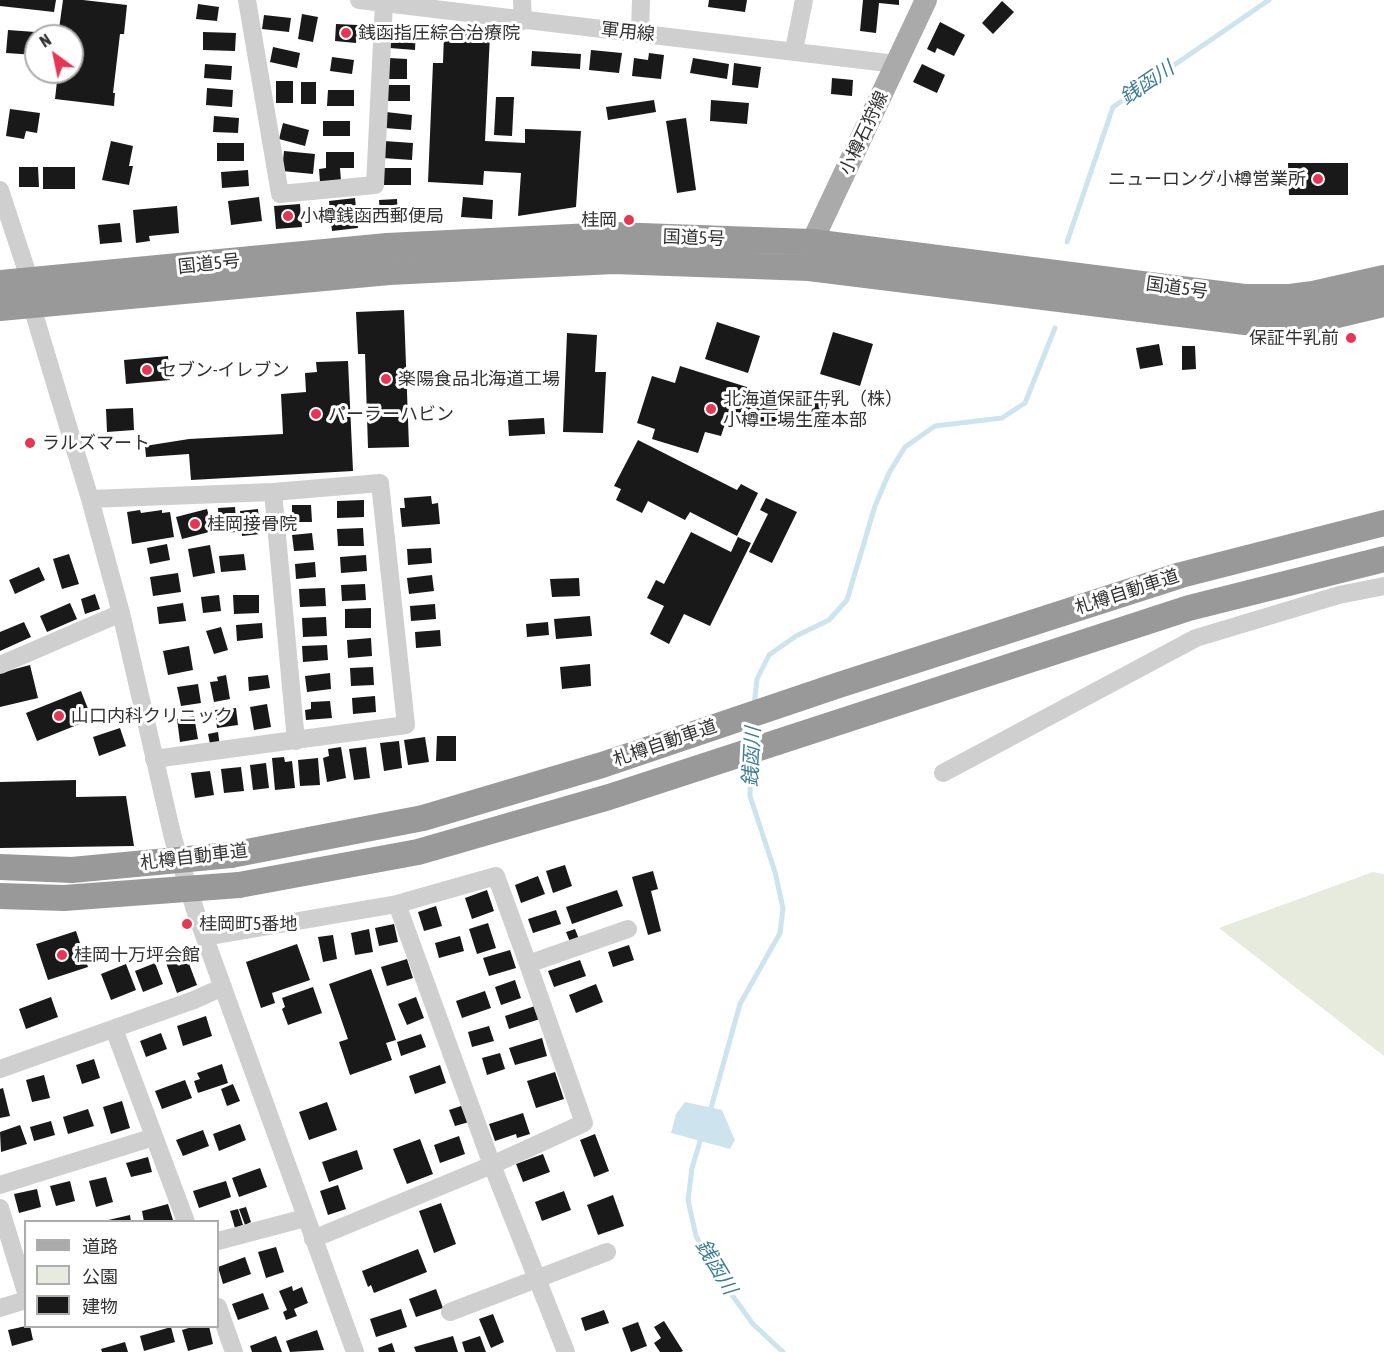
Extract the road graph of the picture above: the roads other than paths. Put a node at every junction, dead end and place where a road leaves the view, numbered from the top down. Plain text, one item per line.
1 (247, 0) edge
2 (359, 0) edge
3 (522, 0) edge
4 (642, 0) edge
5 (804, 0) edge
6 (926, 0) edge
7 (384, 3) junction
8 (403, 3) edge
9 (523, 21) junction
10 (640, 33) junction
11 (794, 51) junction
12 (896, 64) junction
13 (0, 190) edge
14 (812, 242) junction
15 (809, 268) junction
16 (1384, 278) edge
17 (30, 281) junction
18 (0, 283) edge
19 (1384, 304) edge
20 (32, 307) junction
21 (0, 308) edge
22 (273, 492) junction
23 (90, 499) junction
24 (1384, 524) edge
25 (1384, 559) edge
26 (1384, 586) edge
27 (121, 613) junction
28 (0, 665) edge
29 (296, 741) junction
30 (154, 759) junction
31 (943, 773) dead end
32 (0, 867) edge
33 (0, 896) edge
34 (398, 904) junction
35 (628, 929) dead end
36 (205, 937) junction
37 (528, 964) junction
38 (223, 987) junction
39 (114, 1029) junction
40 (0, 1069) edge
41 (154, 1137) junction
42 (492, 1165) junction
43 (0, 1185) edge
44 (0, 1208) edge
45 (305, 1218) junction
46 (186, 1220) edge
47 (313, 1239) junction
48 (219, 1241) edge
49 (607, 1252) dead end
50 (537, 1279) junction
51 (24, 1286) edge
52 (24, 1301) edge
53 (0, 1308) edge
54 (219, 1310) edge
55 (450, 1312) dead end
56 (234, 1352) edge
57 (355, 1352) edge
58 (566, 1352) edge

1 - 7 street
2 - 7 street, 軍用線
3 - 9 street
4 - 10 street
5 - 11 street
6 - 12 main road, 小樽石狩線
7 - 8 street, 軍用線
8 - 9 street, 軍用線
9 - 10 street, 軍用線
10 - 11 street, 軍用線
11 - 12 street, 軍用線
12 - 14 main road, 小樽石狩線
13 - 17 street
14 - 15 main road, 小樽石狩線
14 - 16 highway, 国道5号
14 - 17 highway, 国道5号
15 - 19 highway, 国道5号
15 - 20 highway, 国道5号
17 - 18 highway, 国道5号
17 - 20 street
20 - 21 highway, 国道5号
20 - 23 street
22 - 23 street
22 - 29 street
22 - 29 street
23 - 27 street
24 - 32 highway, 札樽自動車道, bridge
25 - 33 highway, 札樽自動車道, bridge
26 - 31 street
27 - 28 street
27 - 30 street
29 - 30 street
30 - 36 street
34 - 36 street
34 - 37 street
34 - 42 street
35 - 37 street
36 - 38 street
37 - 42 street
38 - 39 street
38 - 45 street
39 - 40 street
39 - 41 street
41 - 43 street
41 - 46 street
42 - 47 street
42 - 50 street
44 - 51 street
45 - 47 street
45 - 48 street
47 - 57 street
49 - 50 street
50 - 55 street
50 - 58 street
52 - 53 street
54 - 56 street

